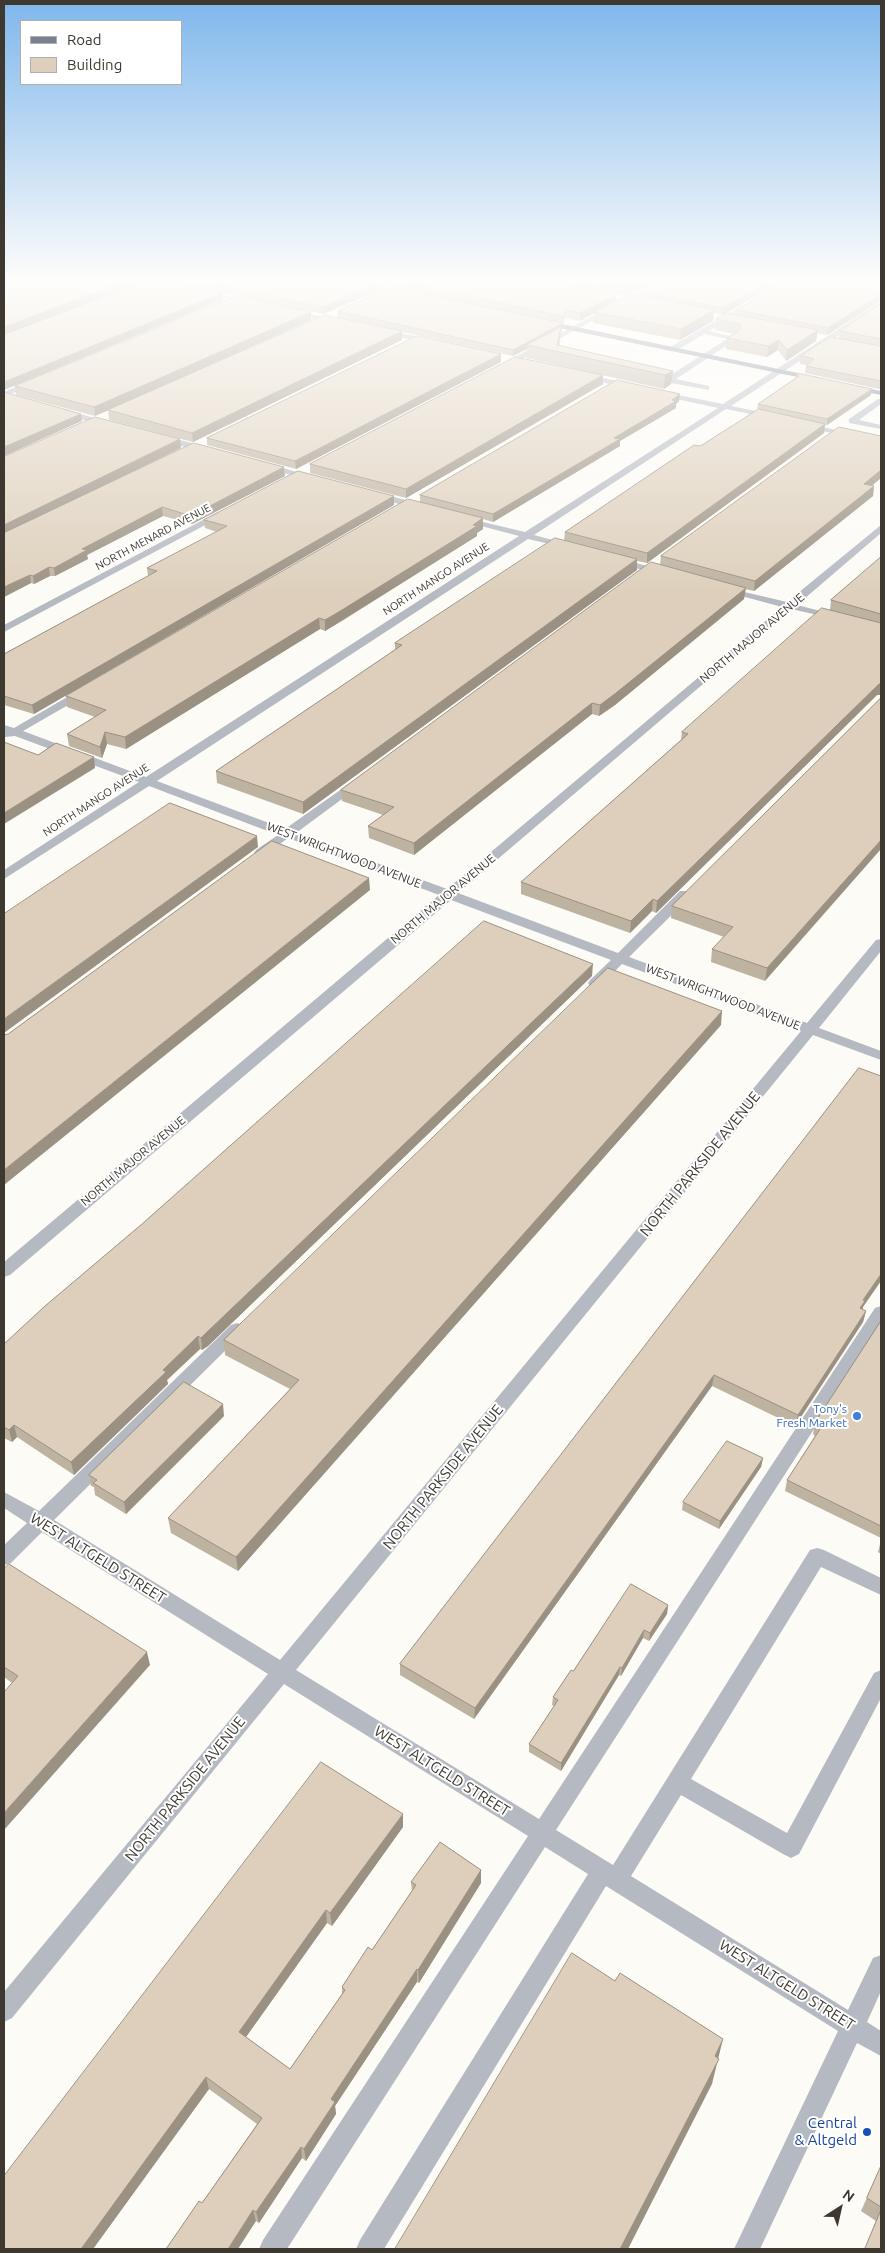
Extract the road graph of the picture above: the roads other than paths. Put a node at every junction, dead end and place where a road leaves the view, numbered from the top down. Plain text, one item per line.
1 (18, 389) edge
2 (603, 389) edge
3 (752, 389) edge
4 (863, 389) edge
5 (651, 391) edge
6 (598, 392) edge
7 (881, 393) edge
8 (4, 395) edge
9 (22, 400) edge
10 (881, 401) edge
11 (724, 407) junction
12 (50, 408) edge
13 (871, 408) junction
14 (881, 410) edge
15 (100, 418) junction
16 (780, 419) edge
17 (798, 423) edge
18 (78, 427) edge
19 (122, 427) edge
20 (881, 427) edge
21 (835, 431) junction
22 (150, 435) edge
23 (213, 438) edge
24 (881, 441) edge
25 (820, 443) edge
26 (196, 447) junction
27 (214, 452) edge
28 (178, 455) edge
29 (251, 462) edge
30 (314, 465) edge
31 (293, 476) junction
32 (324, 481) edge
33 (370, 494) edge
34 (423, 494) edge
35 (402, 506) junction
36 (228, 511) edge
37 (434, 511) edge
38 (452, 516) edge
39 (881, 528) edge
40 (526, 535) junction
41 (574, 548) edge
42 (603, 556) edge
43 (666, 557) edge
44 (650, 569) junction
45 (678, 576) edge
46 (635, 580) edge
47 (715, 586) edge
48 (789, 606) junction
49 (844, 620) edge
50 (6, 625) edge
51 (92, 687) edge
52 (7, 733) edge
53 (366, 776) edge
54 (147, 782) junction
55 (287, 834) junction
56 (248, 863) edge
57 (4, 875) edge
58 (697, 881) edge
59 (449, 894) junction
60 (881, 943) edge
61 (620, 958) junction
62 (584, 993) edge
63 (810, 1030) junction
64 (881, 1056) edge
65 (4, 1271) edge
66 (881, 1312) edge
67 (247, 1320) edge
68 (4, 1499) edge
69 (40, 1521) junction
70 (4, 1557) edge
71 (881, 1587) edge
72 (282, 1672) junction
73 (881, 1679) edge
74 (677, 1782) junction
75 (542, 1834) junction
76 (610, 1875) junction
77 (881, 1966) edge
78 (4, 2010) edge
79 (853, 2026) junction
80 (881, 2044) edge
81 (272, 2249) edge
82 (369, 2249) edge
83 (747, 2249) edge

1 - 8 street
2 - 6 street
3 - 11 street, NORTH MANGO AVENUE
4 - 7 main road
5 - 11 street
8 - 9 street
10 - 13 street
11 - 16 street
11 - 40 street, NORTH MANGO AVENUE
12 - 15 street
13 - 14 street
13 - 20 street
15 - 18 street
15 - 19 street
17 - 21 street
21 - 24 street
21 - 25 street
22 - 26 street
23 - 26 street
26 - 27 street
26 - 28 street
29 - 31 street
30 - 31 street
31 - 32 street
33 - 35 street
34 - 35 street
35 - 37 street
36 - 50 street, NORTH MENARD AVENUE
38 - 40 street
39 - 48 street, NORTH MAJOR AVENUE
40 - 41 street
40 - 54 street, NORTH MANGO AVENUE
42 - 44 street
43 - 44 street
44 - 45 street
44 - 46 street
47 - 48 street
48 - 49 street
48 - 59 street, NORTH MAJOR AVENUE
51 - 52 street
52 - 54 street, WEST WRIGHTWOOD AVENUE
53 - 55 street
54 - 55 street, WEST WRIGHTWOOD AVENUE
54 - 57 street, NORTH MANGO AVENUE
55 - 56 street
55 - 59 street, WEST WRIGHTWOOD AVENUE
58 - 61 street
59 - 61 street, WEST WRIGHTWOOD AVENUE
59 - 65 street, NORTH MAJOR AVENUE
60 - 63 street, NORTH PARKSIDE AVENUE
61 - 62 street
61 - 63 street, WEST WRIGHTWOOD AVENUE
63 - 64 street, WEST WRIGHTWOOD AVENUE
63 - 72 street, NORTH PARKSIDE AVENUE
66 - 75 street
67 - 69 street
68 - 69 street, WEST ALTGELD STREET
69 - 70 street
69 - 72 street, WEST ALTGELD STREET
71 - 74 street
72 - 75 street, WEST ALTGELD STREET
72 - 78 street, NORTH PARKSIDE AVENUE
73 - 74 street
74 - 76 street
75 - 76 street, WEST ALTGELD STREET
75 - 81 street
76 - 79 street, WEST ALTGELD STREET
76 - 82 street
77 - 79 street
79 - 80 street, WEST ALTGELD STREET
79 - 83 street

